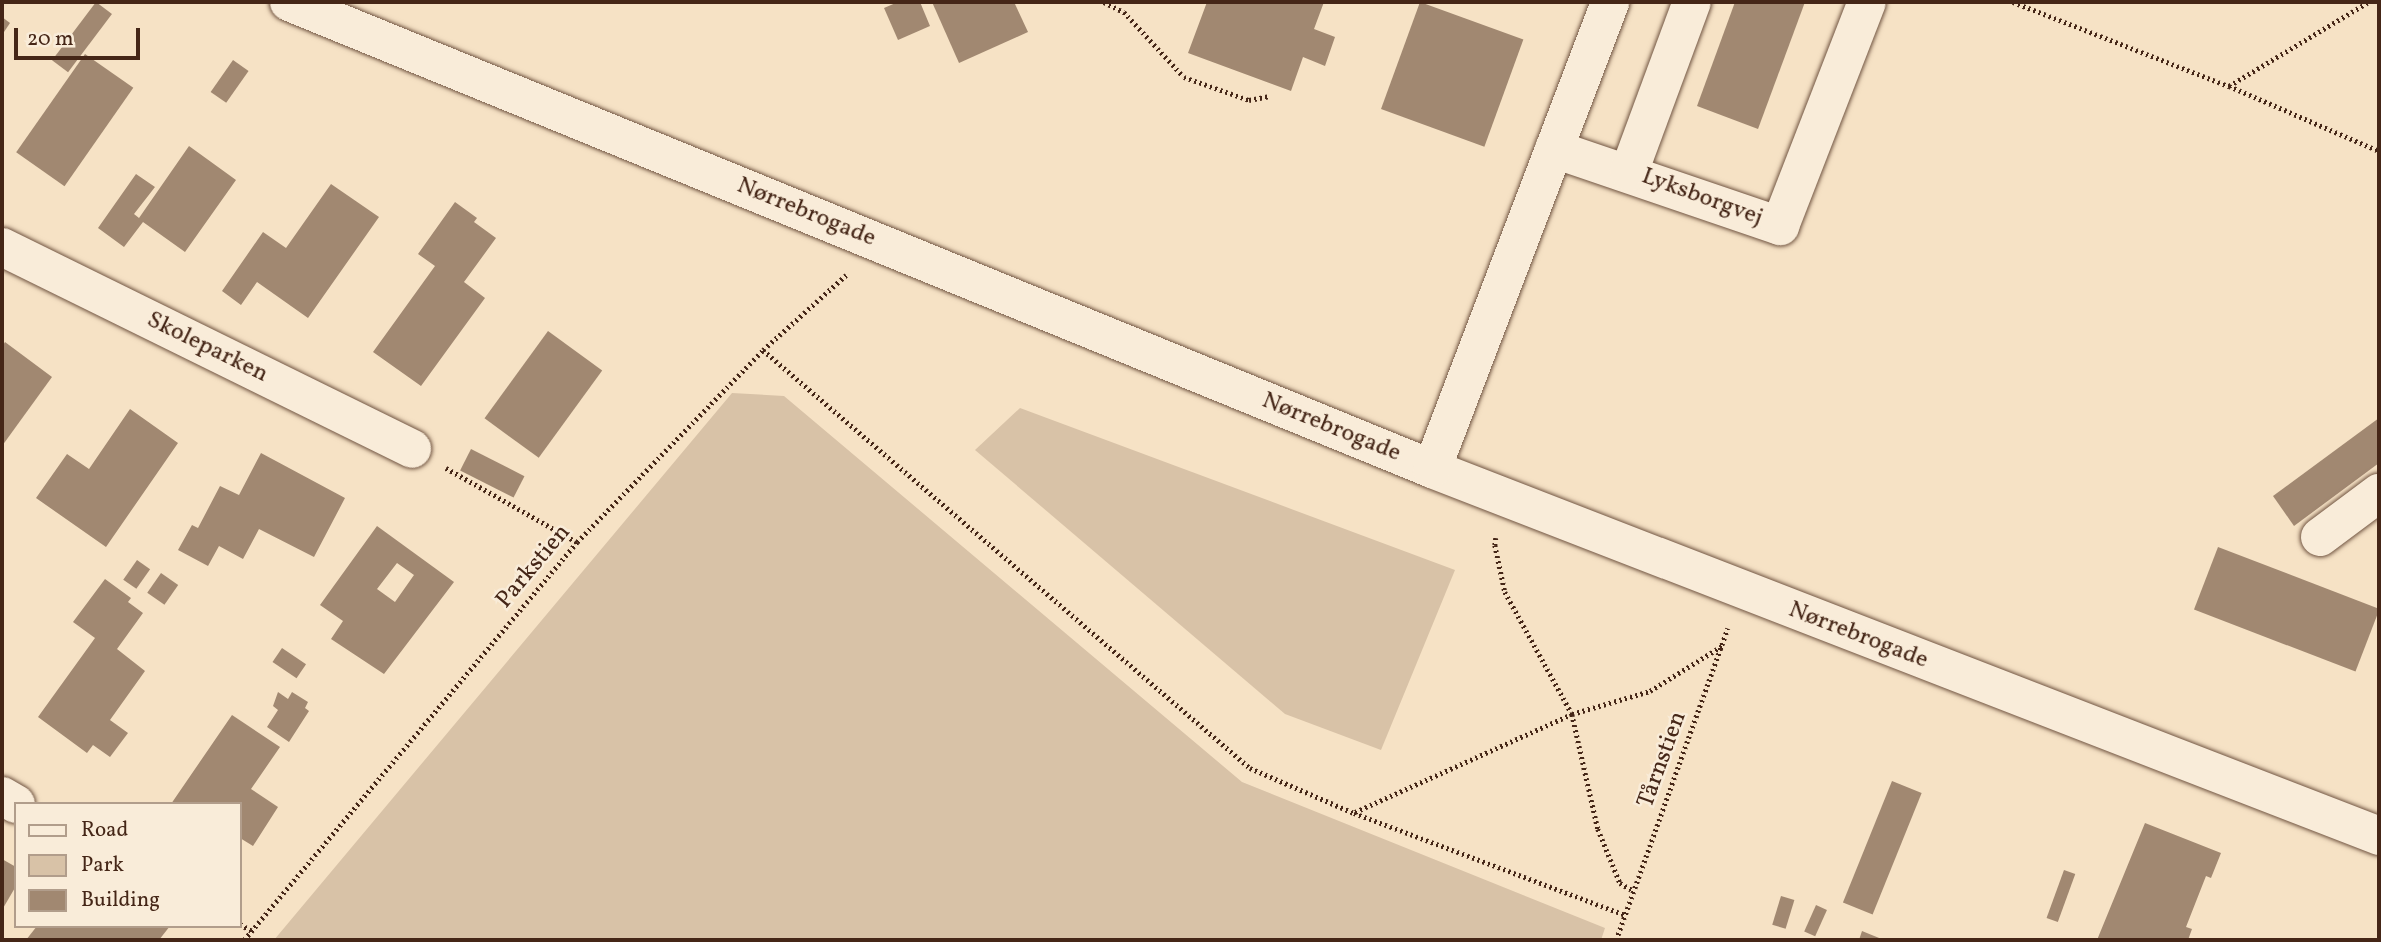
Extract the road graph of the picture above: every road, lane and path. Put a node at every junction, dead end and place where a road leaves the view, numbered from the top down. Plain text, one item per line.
1 (289, 2) edge
2 (1104, 2) edge
3 (1610, 2) edge
4 (1692, 2) edge
5 (1867, 2) edge
6 (2013, 2) edge
7 (2368, 2) edge
8 (2229, 86) junction
9 (1269, 96) dead end
10 (1555, 149) junction
11 (2379, 151) edge
12 (1629, 172) junction
13 (881, 244) junction
14 (2, 247) edge
15 (763, 350) junction
16 (412, 449) joint
17 (1432, 469) junction
18 (2379, 493) edge
19 (1505, 498) junction
20 (2320, 537) dead end
21 (577, 542) junction
22 (1742, 591) junction
23 (1722, 646) junction
24 (1572, 714) junction
25 (1354, 813) junction
26 (2379, 836) edge
27 (1634, 891) junction
28 (1625, 915) junction
29 (242, 925) edge
30 (252, 931) junction
31 (244, 940) edge
32 (1616, 940) edge

1 - 13 street, Nørrebrogade
2 - 9 path
3 - 10 street
4 - 12 street
5 - 12 street, Lyksborgvej
6 - 8 path
7 - 8 path
8 - 11 path
10 - 12 street, Lyksborgvej
10 - 17 street
13 - 15 path, Parkstien
13 - 17 street, Nørrebrogade
14 - 16 street, Skoleparken
15 - 21 path, Parkstien
15 - 25 path
16 - 21 path
17 - 19 street, Nørrebrogade
18 - 20 street
19 - 22 street, Nørrebrogade
19 - 24 path
21 - 30 path, Parkstien
22 - 23 path, Tårnstien
22 - 26 street, Nørrebrogade
23 - 24 path
23 - 27 path, Tårnstien
24 - 25 path
24 - 27 path
25 - 28 path
27 - 28 path, Tårnstien
28 - 32 path, Tårnstien
29 - 30 path
30 - 31 path, Parkstien

